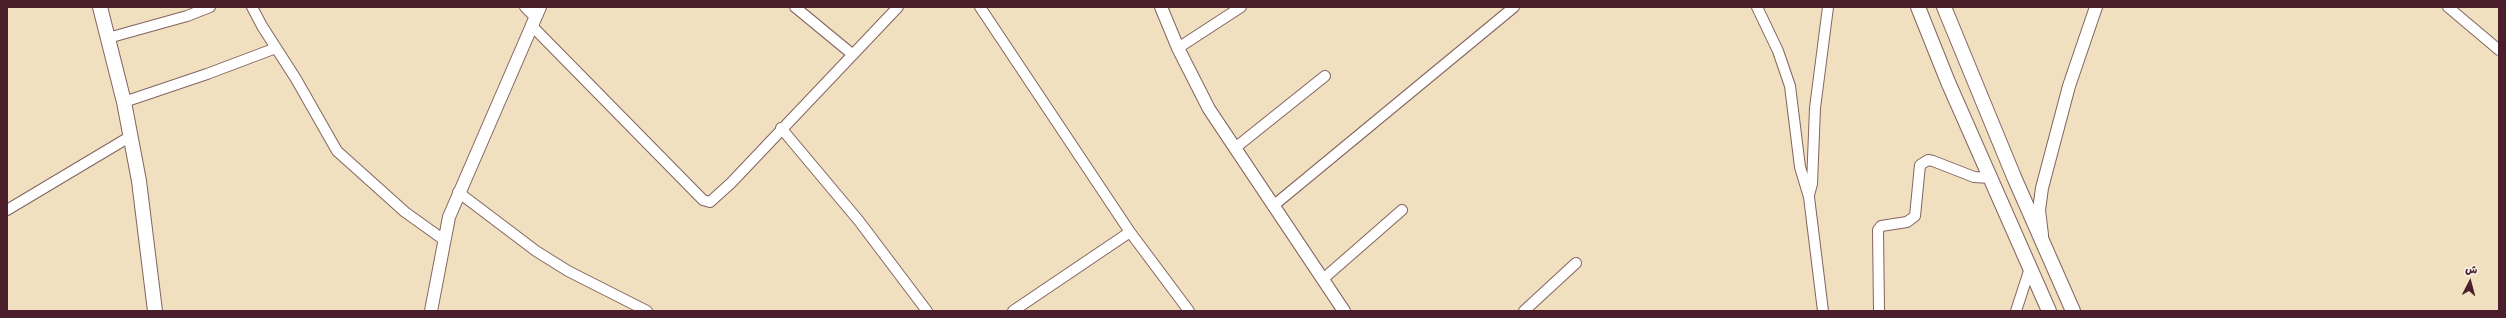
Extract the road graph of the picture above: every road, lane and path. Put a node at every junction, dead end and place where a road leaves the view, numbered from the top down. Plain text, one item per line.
1 (100, 7) edge
2 (210, 7) edge
3 (252, 7) edge
4 (525, 7) edge
5 (795, 7) edge
6 (898, 7) edge
7 (980, 7) edge
8 (1161, 7) edge
9 (1241, 7) edge
10 (1514, 7) edge
11 (1757, 7) edge
12 (1828, 7) edge
13 (1918, 7) edge
14 (1944, 7) edge
15 (2096, 7) edge
16 (2448, 7) edge
17 (535, 16) edge
18 (108, 38) junction
19 (276, 48) junction
20 (1178, 48) junction
21 (2499, 50) edge
22 (852, 54) junction
23 (1326, 76) dead end
24 (124, 102) junction
25 (781, 128) junction
26 (131, 136) junction
27 (1235, 148) junction
28 (1992, 178) junction
29 (458, 192) junction
30 (1809, 197) junction
31 (1273, 206) junction
32 (7, 210) edge
33 (1402, 210) dead end
34 (1130, 232) junction
35 (444, 240) junction
36 (2043, 240) junction
37 (1576, 263) dead end
38 (2030, 268) junction
39 (1323, 278) junction
40 (1025, 308) edge
41 (154, 311) edge
42 (432, 311) edge
43 (647, 311) edge
44 (927, 311) edge
45 (1013, 311) edge
46 (1189, 311) edge
47 (1344, 311) edge
48 (1524, 311) edge
49 (1823, 311) edge
50 (1879, 311) edge
51 (2016, 311) edge
52 (2049, 311) edge
53 (2073, 311) edge

1 - 18 main road
2 - 18 street
3 - 19 street
4 - 17 street
5 - 22 street
6 - 22 street
7 - 34 street
8 - 20 street
9 - 20 street
10 - 31 street
11 - 30 street
12 - 30 street
13 - 28 main road
14 - 36 main road
15 - 36 street
16 - 21 street
17 - 25 street
17 - 29 street
18 - 24 main road
19 - 24 street
19 - 35 street
20 - 27 street
22 - 25 street
23 - 27 street
24 - 26 main road
25 - 44 street
26 - 32 street
26 - 41 main road
27 - 31 street
28 - 38 main road
28 - 50 street
29 - 35 street
29 - 43 street
30 - 49 street
31 - 39 street
33 - 39 street
34 - 40 street
34 - 46 street
35 - 42 street
36 - 53 main road
37 - 48 street
38 - 51 street
38 - 52 main road
39 - 47 street
40 - 45 street

